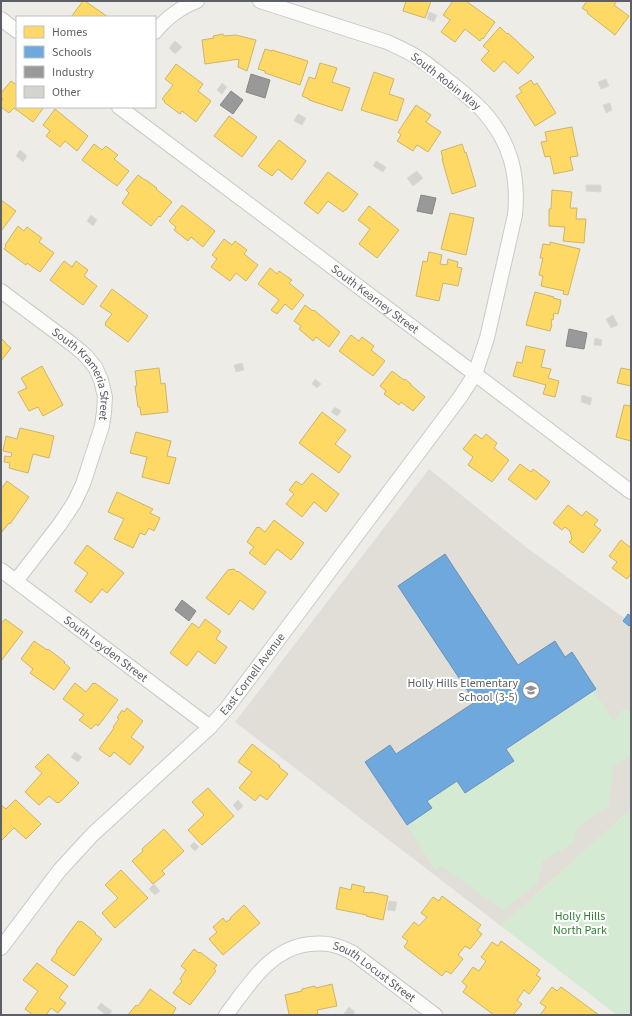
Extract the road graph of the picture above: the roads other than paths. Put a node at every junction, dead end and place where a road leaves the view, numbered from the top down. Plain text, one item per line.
1 (197, 1) edge
2 (260, 1) edge
3 (1, 19) edge
4 (16, 30) edge
5 (156, 31) edge
6 (119, 108) edge
7 (1, 291) edge
8 (475, 374) junction
9 (631, 492) edge
10 (1, 570) edge
11 (16, 581) junction
12 (210, 727) junction
13 (1, 948) edge
14 (226, 1015) edge
15 (435, 1015) edge

1 - 5 street
2 - 8 street, South Robin Way
3 - 4 street
6 - 8 street, South Kearney Street
7 - 11 street, South Krameria Street
8 - 9 street, South Kearney Street
8 - 12 street, East Cornell Avenue
10 - 11 street, South Leyden Street
11 - 12 street, South Leyden Street
12 - 13 street, East Cornell Avenue
14 - 15 street, South Locust Street

